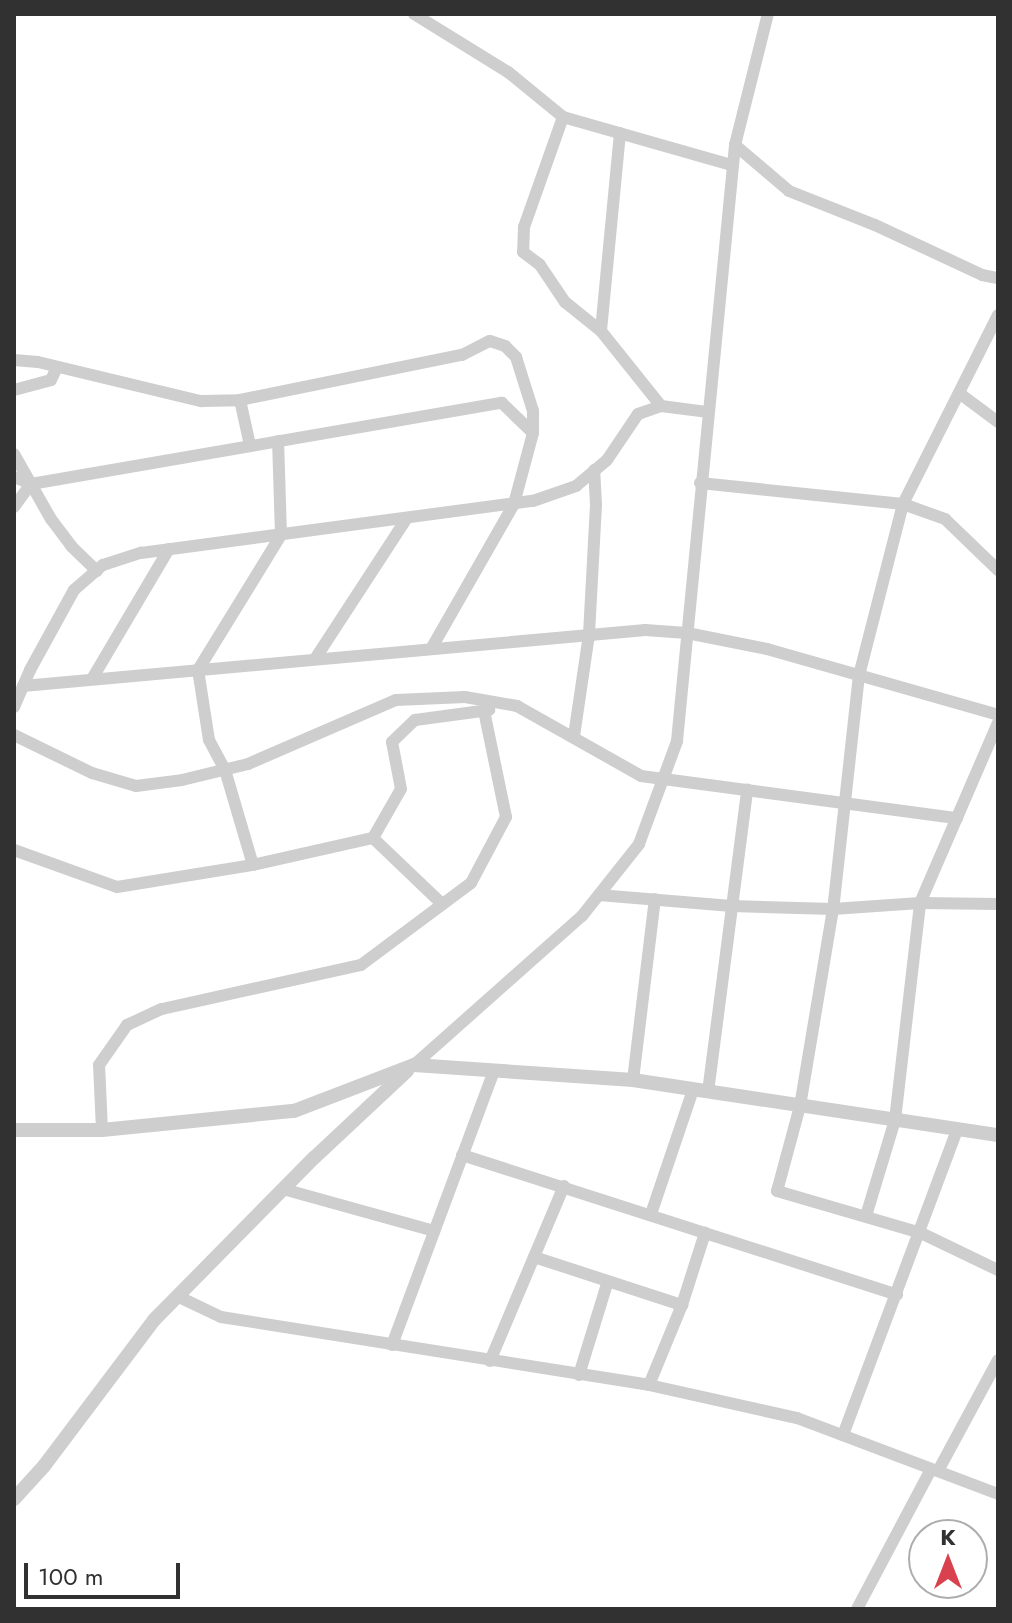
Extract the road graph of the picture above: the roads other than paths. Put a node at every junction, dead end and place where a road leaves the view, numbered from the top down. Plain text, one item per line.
1 (414, 14) edge
2 (757, 14) edge
3 (768, 14) edge
4 (762, 28) junction
5 (563, 117) junction
6 (620, 133) junction
7 (735, 145) junction
8 (732, 165) junction
9 (998, 278) edge
10 (998, 315) edge
11 (601, 331) junction
12 (14, 360) edge
13 (57, 367) junction
14 (14, 390) edge
15 (959, 393) junction
16 (240, 400) junction
17 (661, 406) junction
18 (707, 412) junction
19 (998, 422) edge
20 (533, 433) junction
21 (278, 441) junction
22 (250, 445) junction
23 (14, 454) edge
24 (594, 470) junction
25 (14, 477) edge
26 (700, 483) junction
27 (31, 484) junction
28 (514, 504) junction
29 (903, 504) junction
30 (14, 507) edge
31 (407, 518) junction
32 (281, 535) junction
33 (169, 549) junction
34 (998, 570) edge
35 (97, 571) junction
36 (687, 633) junction
37 (589, 634) junction
38 (431, 649) junction
39 (315, 659) junction
40 (198, 670) junction
41 (859, 675) junction
42 (92, 679) junction
43 (23, 686) junction
44 (517, 706) junction
45 (14, 707) edge
46 (484, 711) junction
47 (998, 715) edge
48 (998, 723) edge
49 (14, 735) edge
50 (574, 736) junction
51 (225, 770) junction
52 (662, 781) junction
53 (747, 790) junction
54 (846, 803) junction
55 (957, 818) junction
56 (373, 838) junction
57 (14, 850) edge
58 (253, 865) junction
59 (599, 895) junction
60 (655, 899) junction
61 (920, 903) junction
62 (442, 904) junction
63 (998, 904) edge
64 (732, 906) junction
65 (833, 909) junction
66 (414, 1065) junction
67 (494, 1070) junction
68 (633, 1080) junction
69 (693, 1090) junction
70 (708, 1092) junction
71 (800, 1106) junction
72 (895, 1120) junction
73 (14, 1130) edge
74 (102, 1130) junction
75 (957, 1130) junction
76 (998, 1135) edge
77 (462, 1155) junction
78 (564, 1186) junction
79 (283, 1189) junction
80 (651, 1214) junction
81 (866, 1216) junction
82 (434, 1231) junction
83 (705, 1233) junction
84 (921, 1233) junction
85 (534, 1257) junction
86 (998, 1270) edge
87 (608, 1281) junction
88 (897, 1295) junction
89 (177, 1296) junction
90 (682, 1305) junction
91 (392, 1345) junction
92 (998, 1360) edge
93 (490, 1361) junction
94 (579, 1375) junction
95 (649, 1385) junction
96 (843, 1435) junction
97 (934, 1470) junction
98 (998, 1494) edge
99 (14, 1499) edge
100 (857, 1609) edge

1 - 5 street
2 - 4 street
3 - 4 street
4 - 7 street
5 - 6 street
5 - 11 street
6 - 8 street
6 - 11 street
7 - 8 street
7 - 9 street
8 - 18 street
10 - 15 street
11 - 17 street
12 - 13 street
13 - 14 street
13 - 16 street
15 - 19 street
15 - 29 street
16 - 20 street
16 - 22 street
17 - 18 street
17 - 24 street
18 - 26 street
20 - 21 street
20 - 28 street
21 - 22 street
21 - 32 street
22 - 27 street
23 - 27 street
24 - 28 street
24 - 37 street
25 - 27 street
26 - 29 street
26 - 36 street
27 - 30 street
27 - 35 street
28 - 31 street
28 - 38 street
29 - 34 street
29 - 41 street
31 - 32 street
31 - 39 street
32 - 33 street
32 - 40 street
33 - 35 street
33 - 42 street
35 - 43 street
36 - 37 street
36 - 41 street
36 - 52 street
37 - 38 street
37 - 50 street
38 - 39 street
39 - 40 street
40 - 42 street
40 - 51 street
41 - 47 street
41 - 54 street
42 - 43 street
43 - 45 street
44 - 46 street
44 - 50 street
44 - 51 street
46 - 56 street
46 - 62 street
48 - 55 street
49 - 51 street
50 - 52 street
51 - 58 street
52 - 53 street
52 - 59 street
53 - 54 street
53 - 64 street
54 - 55 street
54 - 65 street
55 - 61 street
56 - 58 street
56 - 62 street
57 - 58 street
59 - 60 street
59 - 66 street
60 - 64 street
60 - 68 street
61 - 63 street
61 - 65 street
61 - 72 street
62 - 74 street
64 - 65 street
64 - 70 street
65 - 71 street
66 - 67 street
66 - 74 street
66 - 79 street
67 - 68 street
67 - 77 street
68 - 69 street
69 - 70 street
69 - 80 street
70 - 71 street
71 - 72 street
71 - 81 street
72 - 75 street
72 - 81 street
73 - 74 street
75 - 76 street
75 - 84 street
77 - 78 street
77 - 82 street
78 - 80 street
78 - 85 street
79 - 82 street
79 - 89 street
80 - 83 street
81 - 84 street
82 - 91 street
83 - 88 street
83 - 90 street
84 - 86 street
84 - 88 street
85 - 87 street
85 - 93 street
87 - 90 street
87 - 94 street
88 - 96 street
89 - 91 street
89 - 99 street
90 - 95 street
91 - 93 street
92 - 97 street
93 - 94 street
94 - 95 street
95 - 96 street
96 - 97 street
97 - 98 street
97 - 100 street

